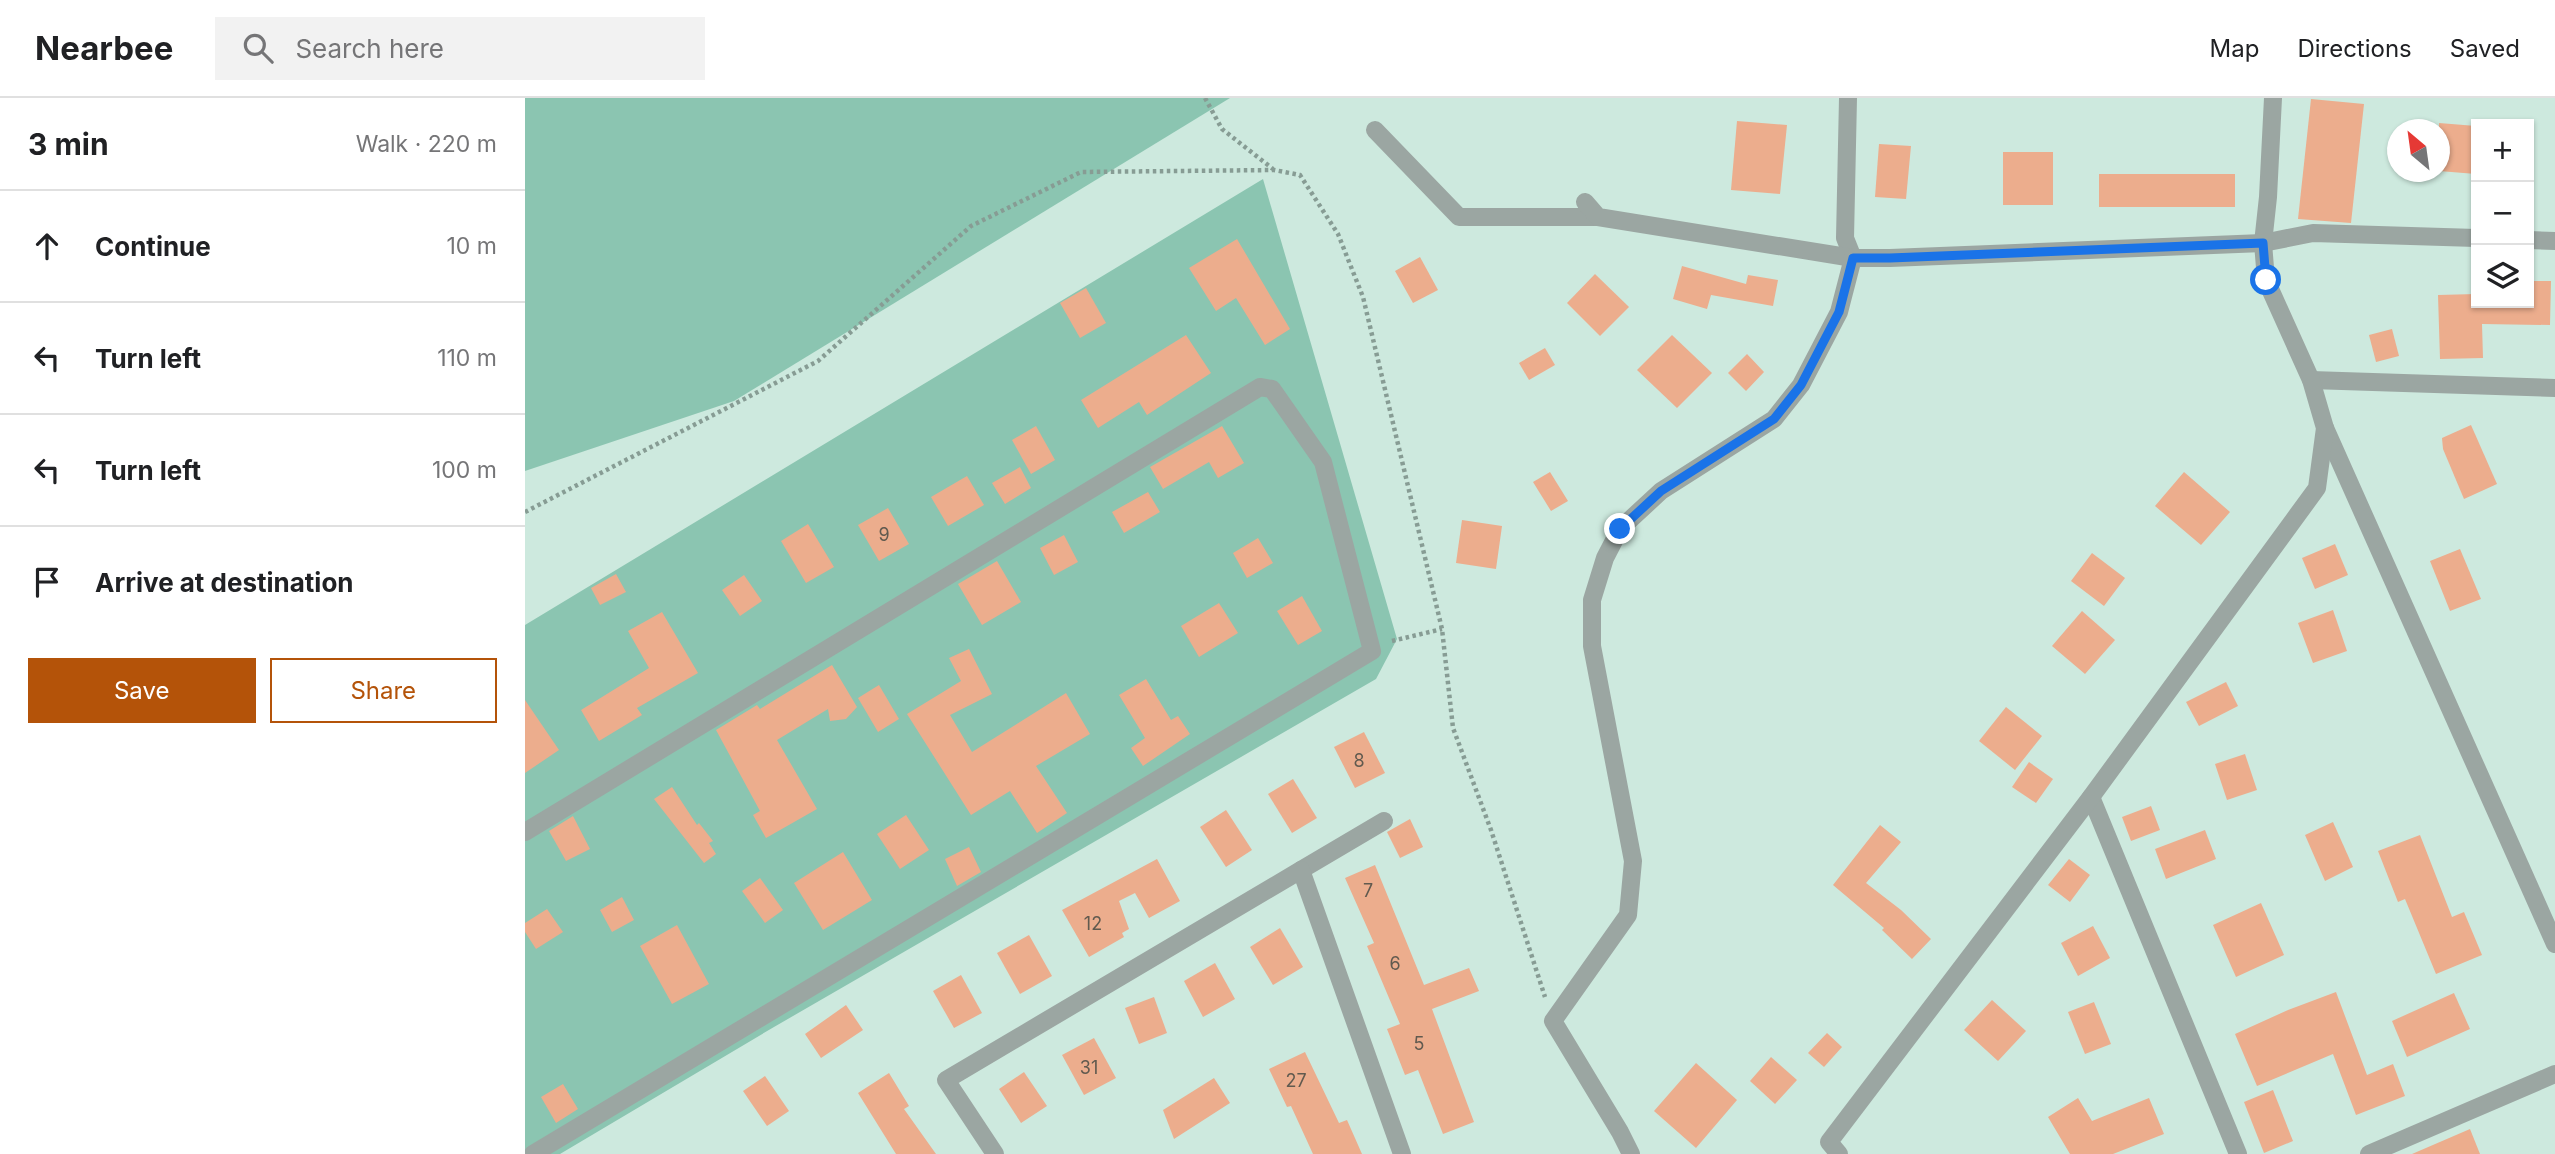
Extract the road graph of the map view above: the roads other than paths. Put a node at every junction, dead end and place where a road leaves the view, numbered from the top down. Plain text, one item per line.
1 (1847, 98) edge
2 (2273, 98) edge
3 (1375, 130) dead end
4 (1585, 202) dead end
5 (1598, 217) junction
6 (2471, 238) edge
7 (2534, 240) edge
8 (2555, 241) edge
9 (2263, 243) junction
10 (1853, 258) junction
11 (2311, 380) junction
12 (2555, 388) edge
13 (2325, 428) junction
14 (2091, 797) junction
15 (1384, 821) dead end
16 (525, 832) edge
17 (1301, 870) junction
18 (2555, 944) edge
19 (2555, 1074) edge
20 (533, 1154) edge
21 (995, 1154) edge
22 (1402, 1154) edge
23 (1631, 1154) edge
24 (1839, 1154) edge
25 (2238, 1154) edge
26 (2369, 1154) edge

1 - 10 street
2 - 9 street
3 - 5 street
4 - 5 street
5 - 10 street
6 - 9 street
7 - 8 street
9 - 10 street
9 - 11 street
10 - 23 street
11 - 12 street
11 - 13 street
13 - 14 street
13 - 18 street
14 - 24 street
14 - 25 street
15 - 17 street
16 - 20 street
17 - 21 street
17 - 22 street
19 - 26 street

